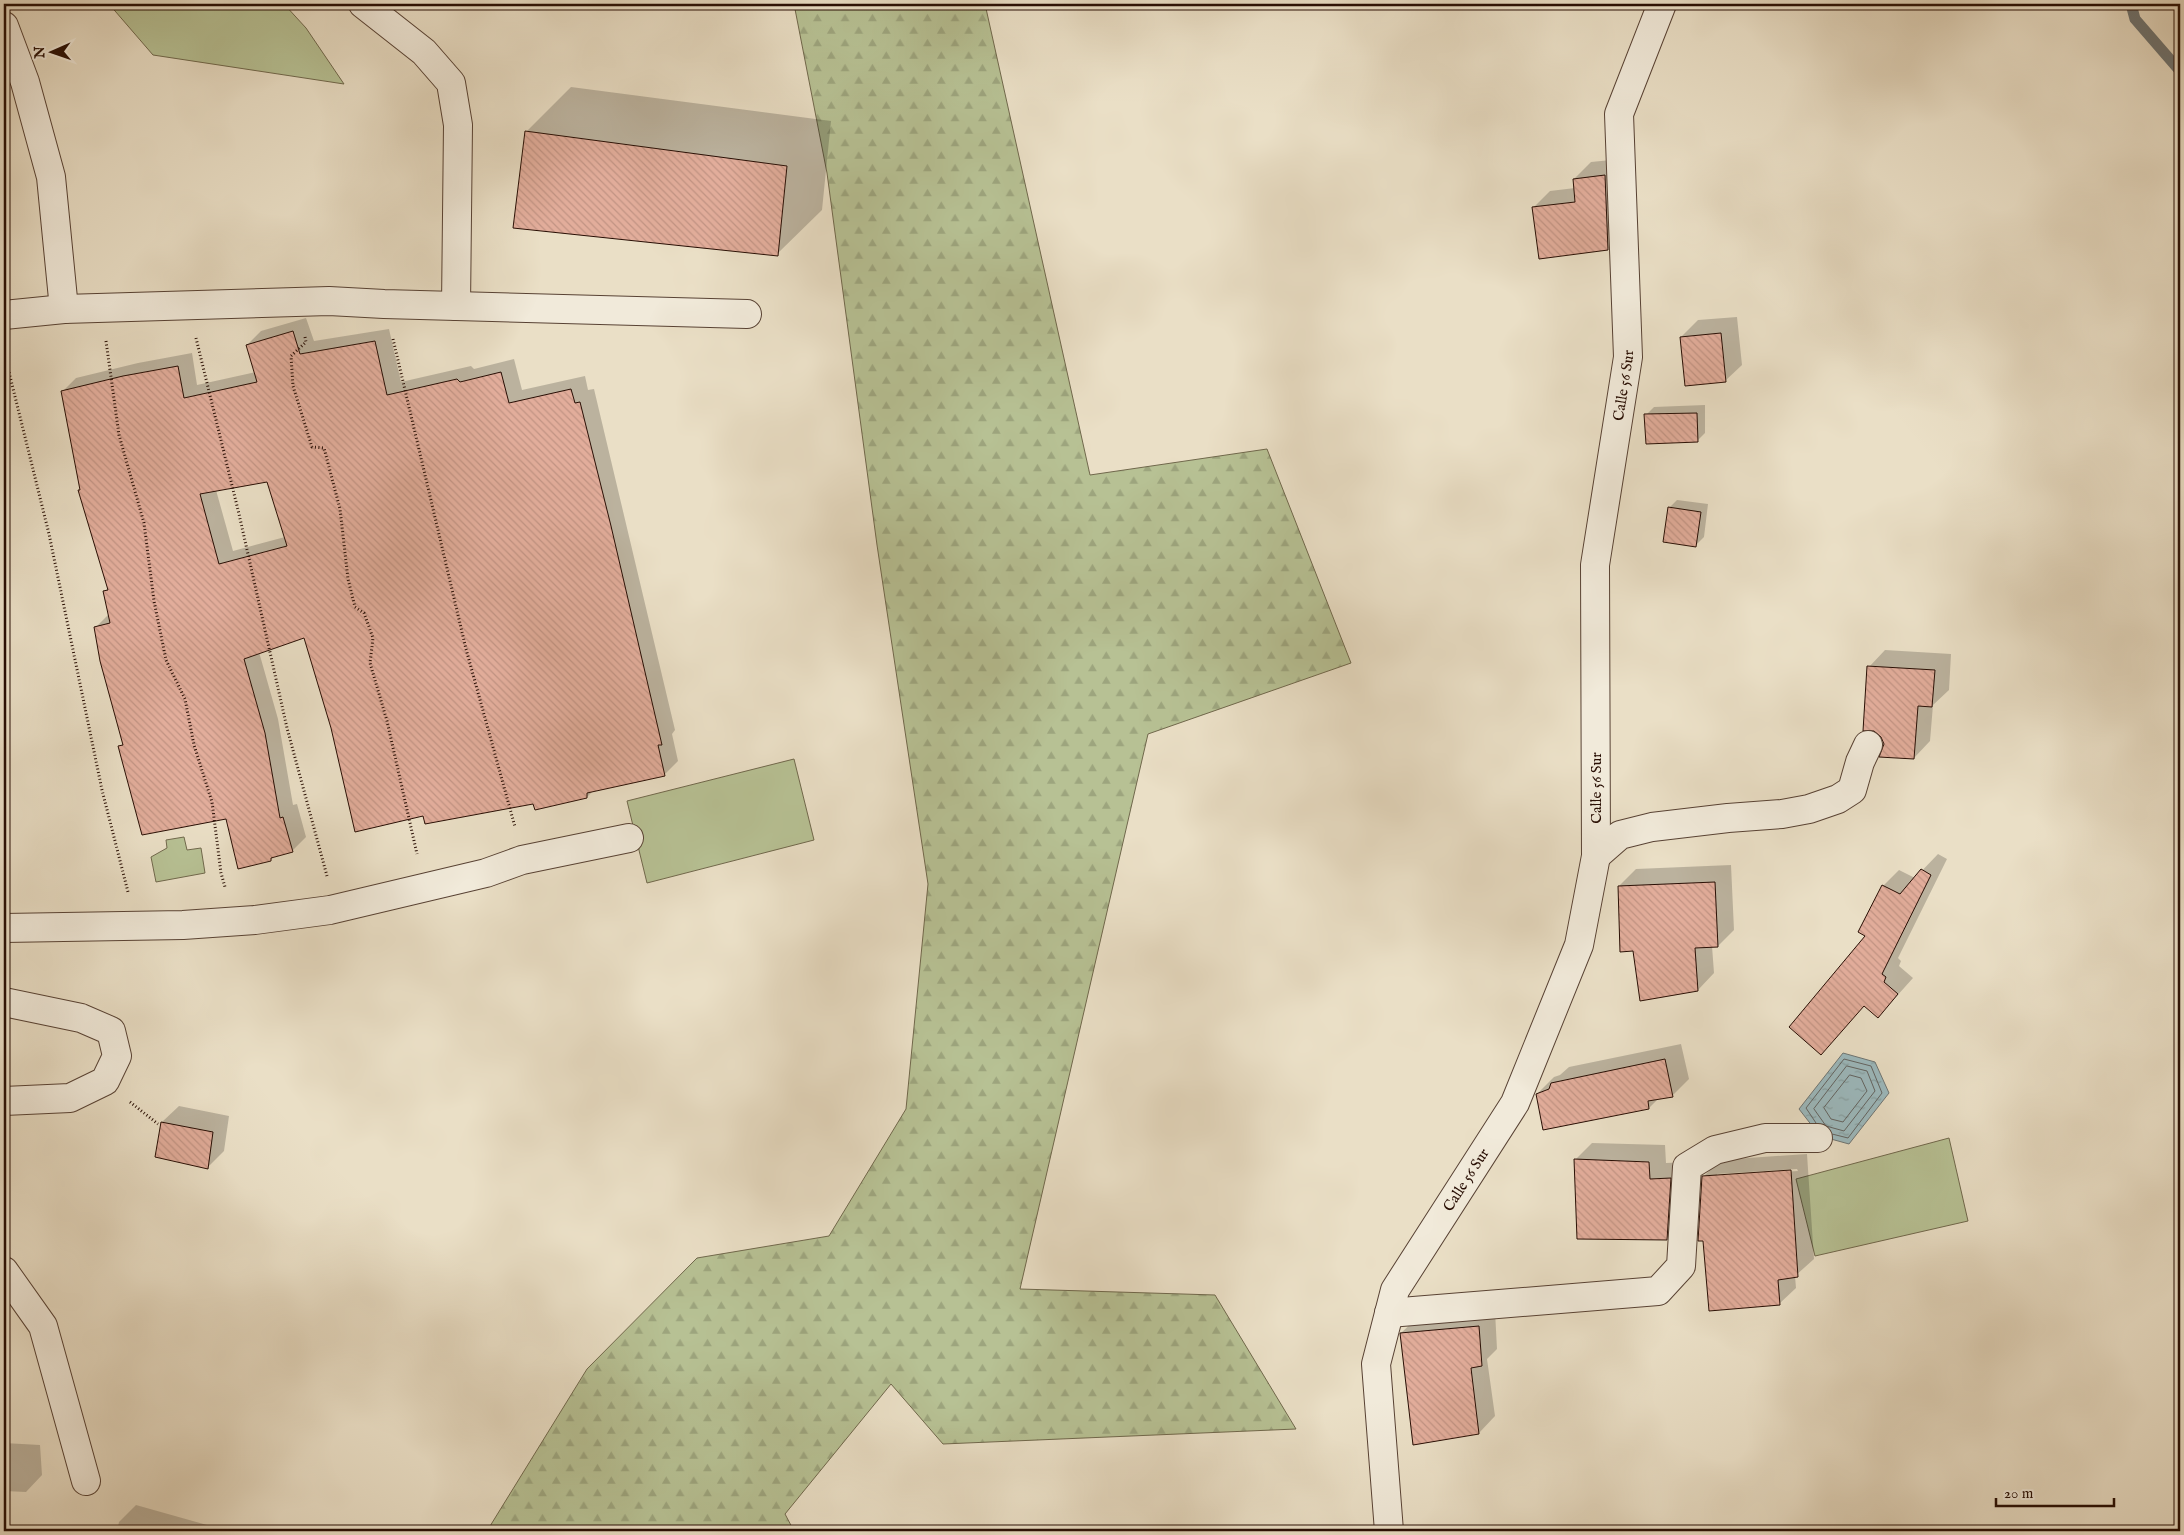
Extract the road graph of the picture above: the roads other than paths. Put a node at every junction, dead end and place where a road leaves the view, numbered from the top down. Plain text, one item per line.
1 (363, 4) edge
2 (1662, 4) edge
3 (4, 26) edge
4 (456, 306) junction
5 (64, 309) junction
6 (747, 314) dead end
7 (4, 315) edge
8 (1868, 745) dead end
9 (629, 838) dead end
10 (1596, 856) junction
11 (4, 928) edge
12 (4, 1002) edge
13 (4, 1101) edge
14 (1818, 1138) dead end
15 (4, 1271) edge
16 (1389, 1313) junction
17 (86, 1481) dead end
18 (1389, 1531) edge

1 - 4 street
2 - 10 street, Calle 56 Sur
3 - 5 street
4 - 5 street
4 - 6 street
5 - 7 street
8 - 10 street
9 - 11 street
10 - 16 street, Calle 56 Sur
12 - 13 street
14 - 16 street
15 - 17 street
16 - 18 street, Calle 56 Sur

